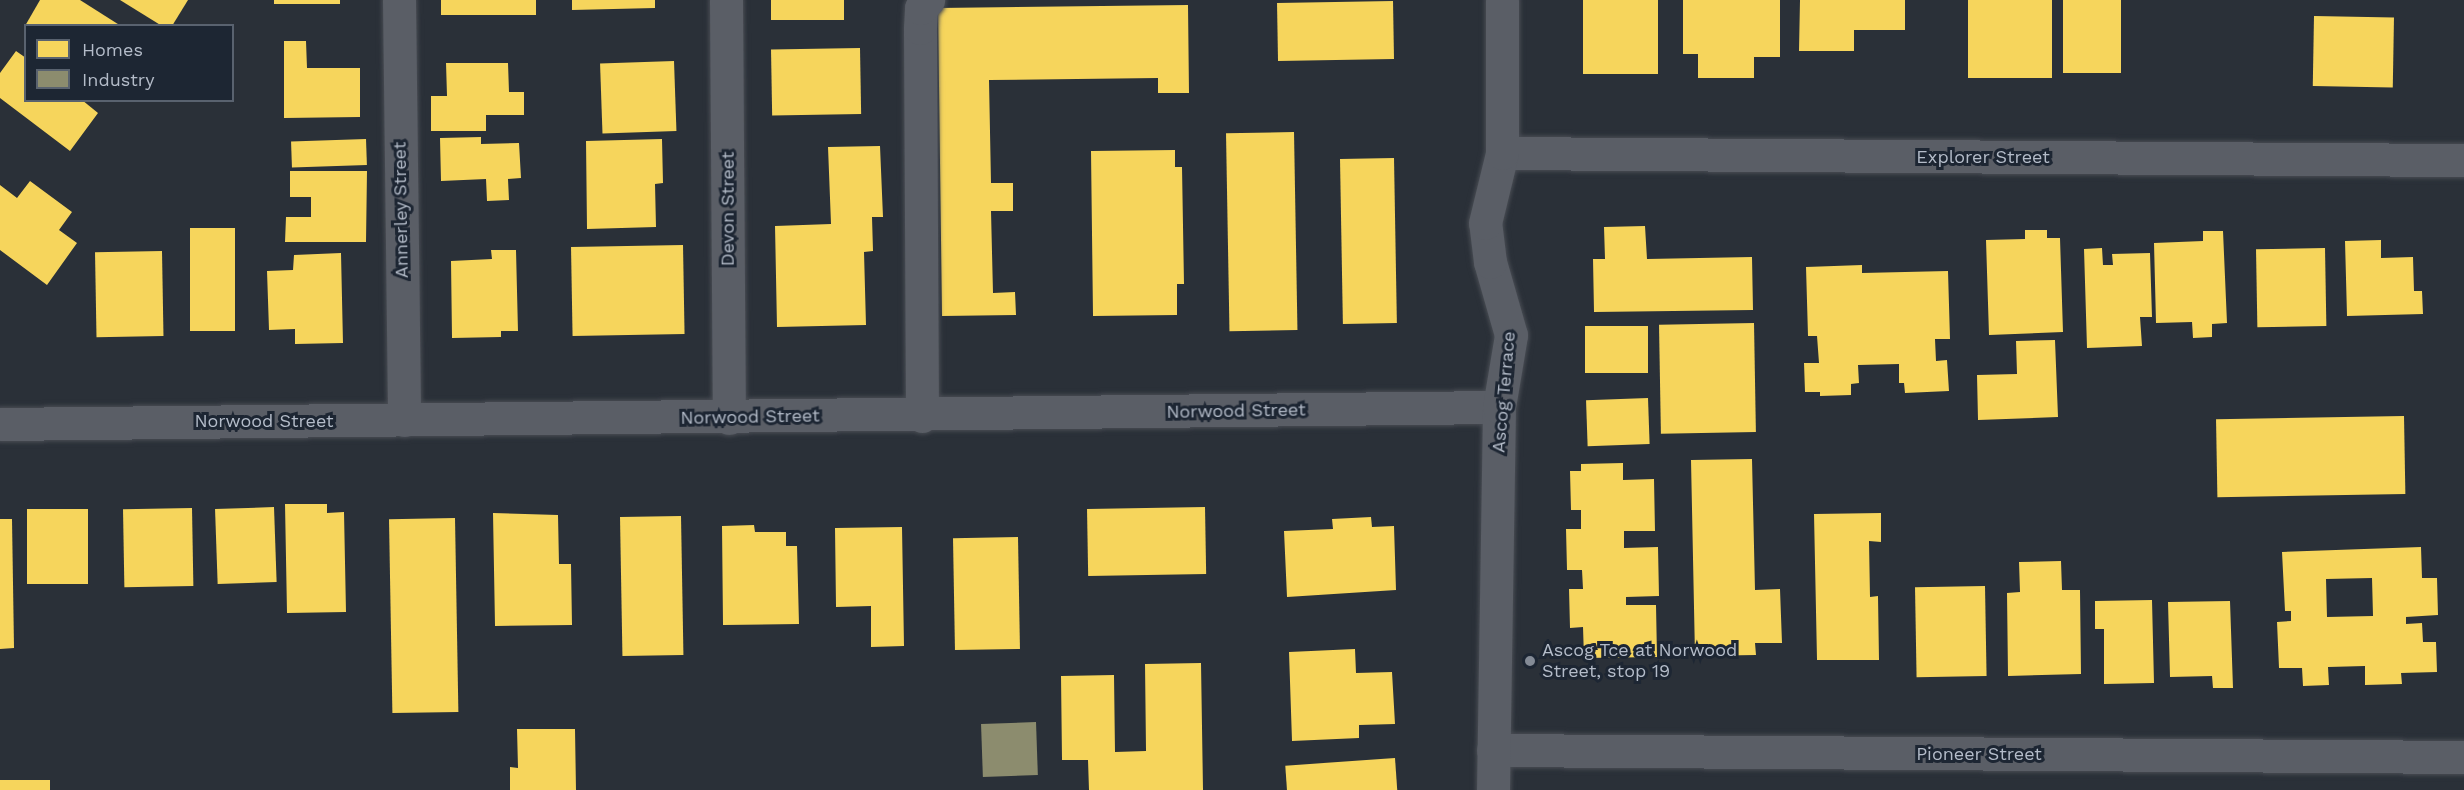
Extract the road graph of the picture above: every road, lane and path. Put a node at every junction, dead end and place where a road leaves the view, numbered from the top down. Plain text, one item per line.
1 (399, 0) edge
2 (726, 0) edge
3 (928, 0) edge
4 (1502, 0) edge
5 (1502, 153) junction
6 (2464, 160) edge
7 (1499, 407) junction
8 (922, 416) junction
9 (729, 418) junction
10 (404, 420) junction
11 (0, 424) edge
12 (1493, 750) junction
13 (2464, 757) edge
14 (1493, 790) edge

1 - 10 street, Annerley Street
2 - 9 street, Devon Street
3 - 8 street
4 - 5 street, Ascog Terrace
5 - 6 street, Explorer Street
5 - 7 street, Ascog Terrace
7 - 8 street, Norwood Street
7 - 12 street, Ascog Terrace
8 - 9 street, Norwood Street
9 - 10 street, Norwood Street
10 - 11 street, Norwood Street
12 - 13 street, Pioneer Street
12 - 14 street, Ascog Terrace

